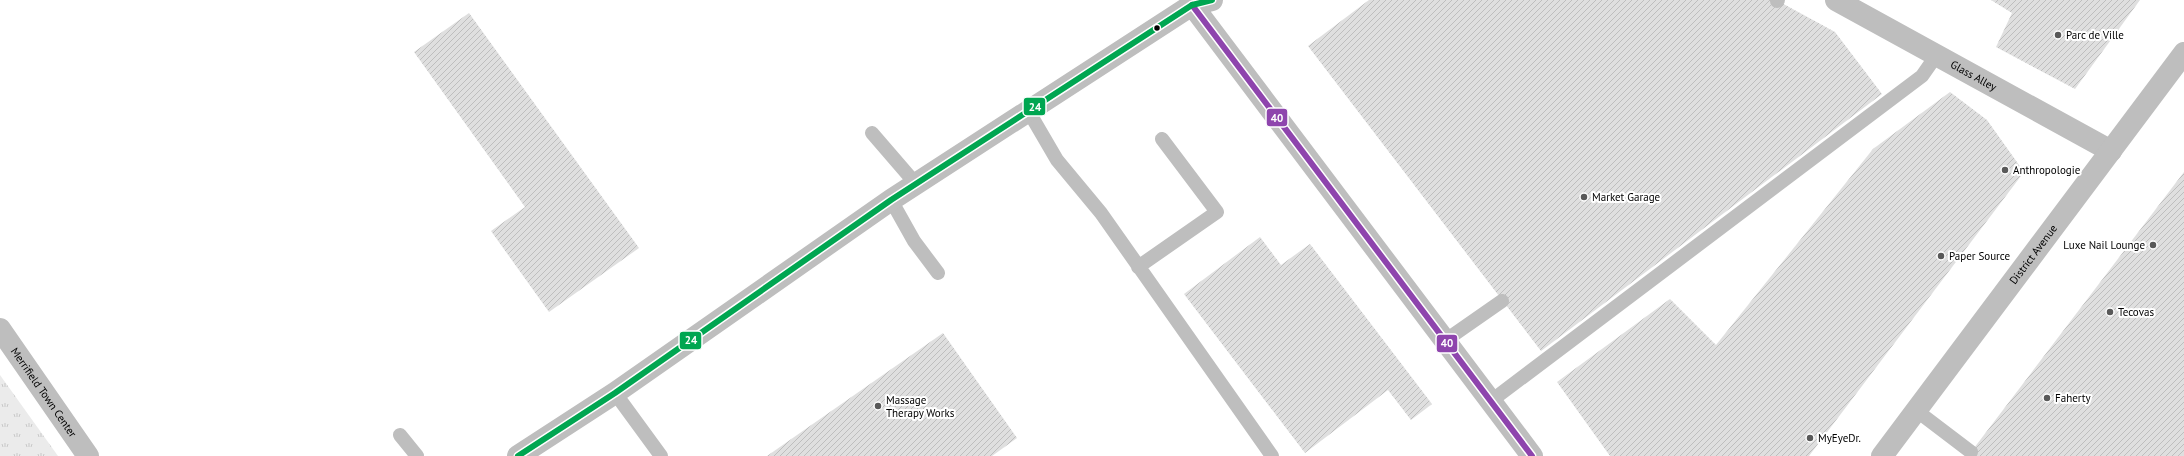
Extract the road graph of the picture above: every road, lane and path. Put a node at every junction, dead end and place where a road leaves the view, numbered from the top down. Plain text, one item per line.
1 (1836, 0) edge
2 (1199, 2) edge
3 (2184, 53) edge
4 (1936, 56) junction
5 (1029, 112) junction
6 (872, 133) dead end
7 (1162, 139) dead end
8 (2112, 151) junction
9 (916, 184) junction
10 (891, 200) junction
11 (1138, 267) junction
12 (938, 273) dead end
13 (1502, 301) dead end
14 (0, 329) edge
15 (1446, 340) junction
16 (616, 393) junction
17 (1491, 401) junction
18 (1917, 411) junction
19 (400, 435) dead end
20 (1971, 452) dead end
21 (88, 456) edge
22 (417, 456) edge
23 (518, 456) edge
24 (661, 456) edge
25 (1272, 456) edge
26 (1532, 456) edge
27 (1882, 456) edge

1 - 4 street, Glass Alley
2 - 5 street
2 - 15 street
3 - 8 street, District Avenue
4 - 8 street, Glass Alley
4 - 17 lane
5 - 9 street
5 - 11 lane
6 - 9 lane
7 - 11 lane
8 - 18 street, District Avenue
9 - 10 street
10 - 12 lane
10 - 16 street
11 - 25 lane
13 - 15 lane
14 - 21 street, Merrifield Town Center
15 - 17 street
16 - 23 street
16 - 24 lane
17 - 26 street
18 - 20 lane
18 - 27 street, District Avenue
19 - 22 lane

